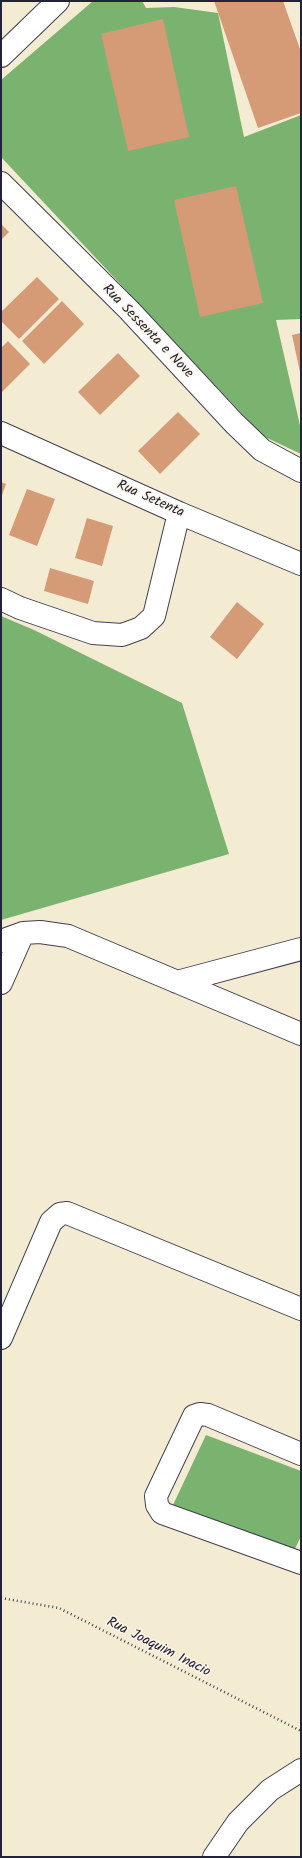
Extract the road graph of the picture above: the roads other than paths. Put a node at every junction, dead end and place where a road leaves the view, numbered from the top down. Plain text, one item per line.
1 (58, 1) edge
2 (1, 56) edge
3 (1, 183) edge
4 (1, 433) edge
5 (301, 471) edge
6 (179, 513) junction
7 (301, 564) edge
8 (1, 599) edge
9 (23, 933) junction
10 (1, 942) edge
11 (301, 949) edge
12 (177, 982) junction
13 (1, 983) edge
14 (301, 1034) edge
15 (301, 1309) edge
16 (1, 1338) edge
17 (301, 1454) edge
18 (301, 1563) edge
19 (301, 1770) edge
20 (214, 1857) edge

1 - 2 street
3 - 5 street, Rua Sessenta e Nove
4 - 6 street, Rua Setenta
6 - 7 street, Rua Setenta
6 - 8 street
9 - 10 street
9 - 12 street
9 - 13 street
11 - 12 street
12 - 14 street
15 - 16 street
17 - 18 street
19 - 20 street

